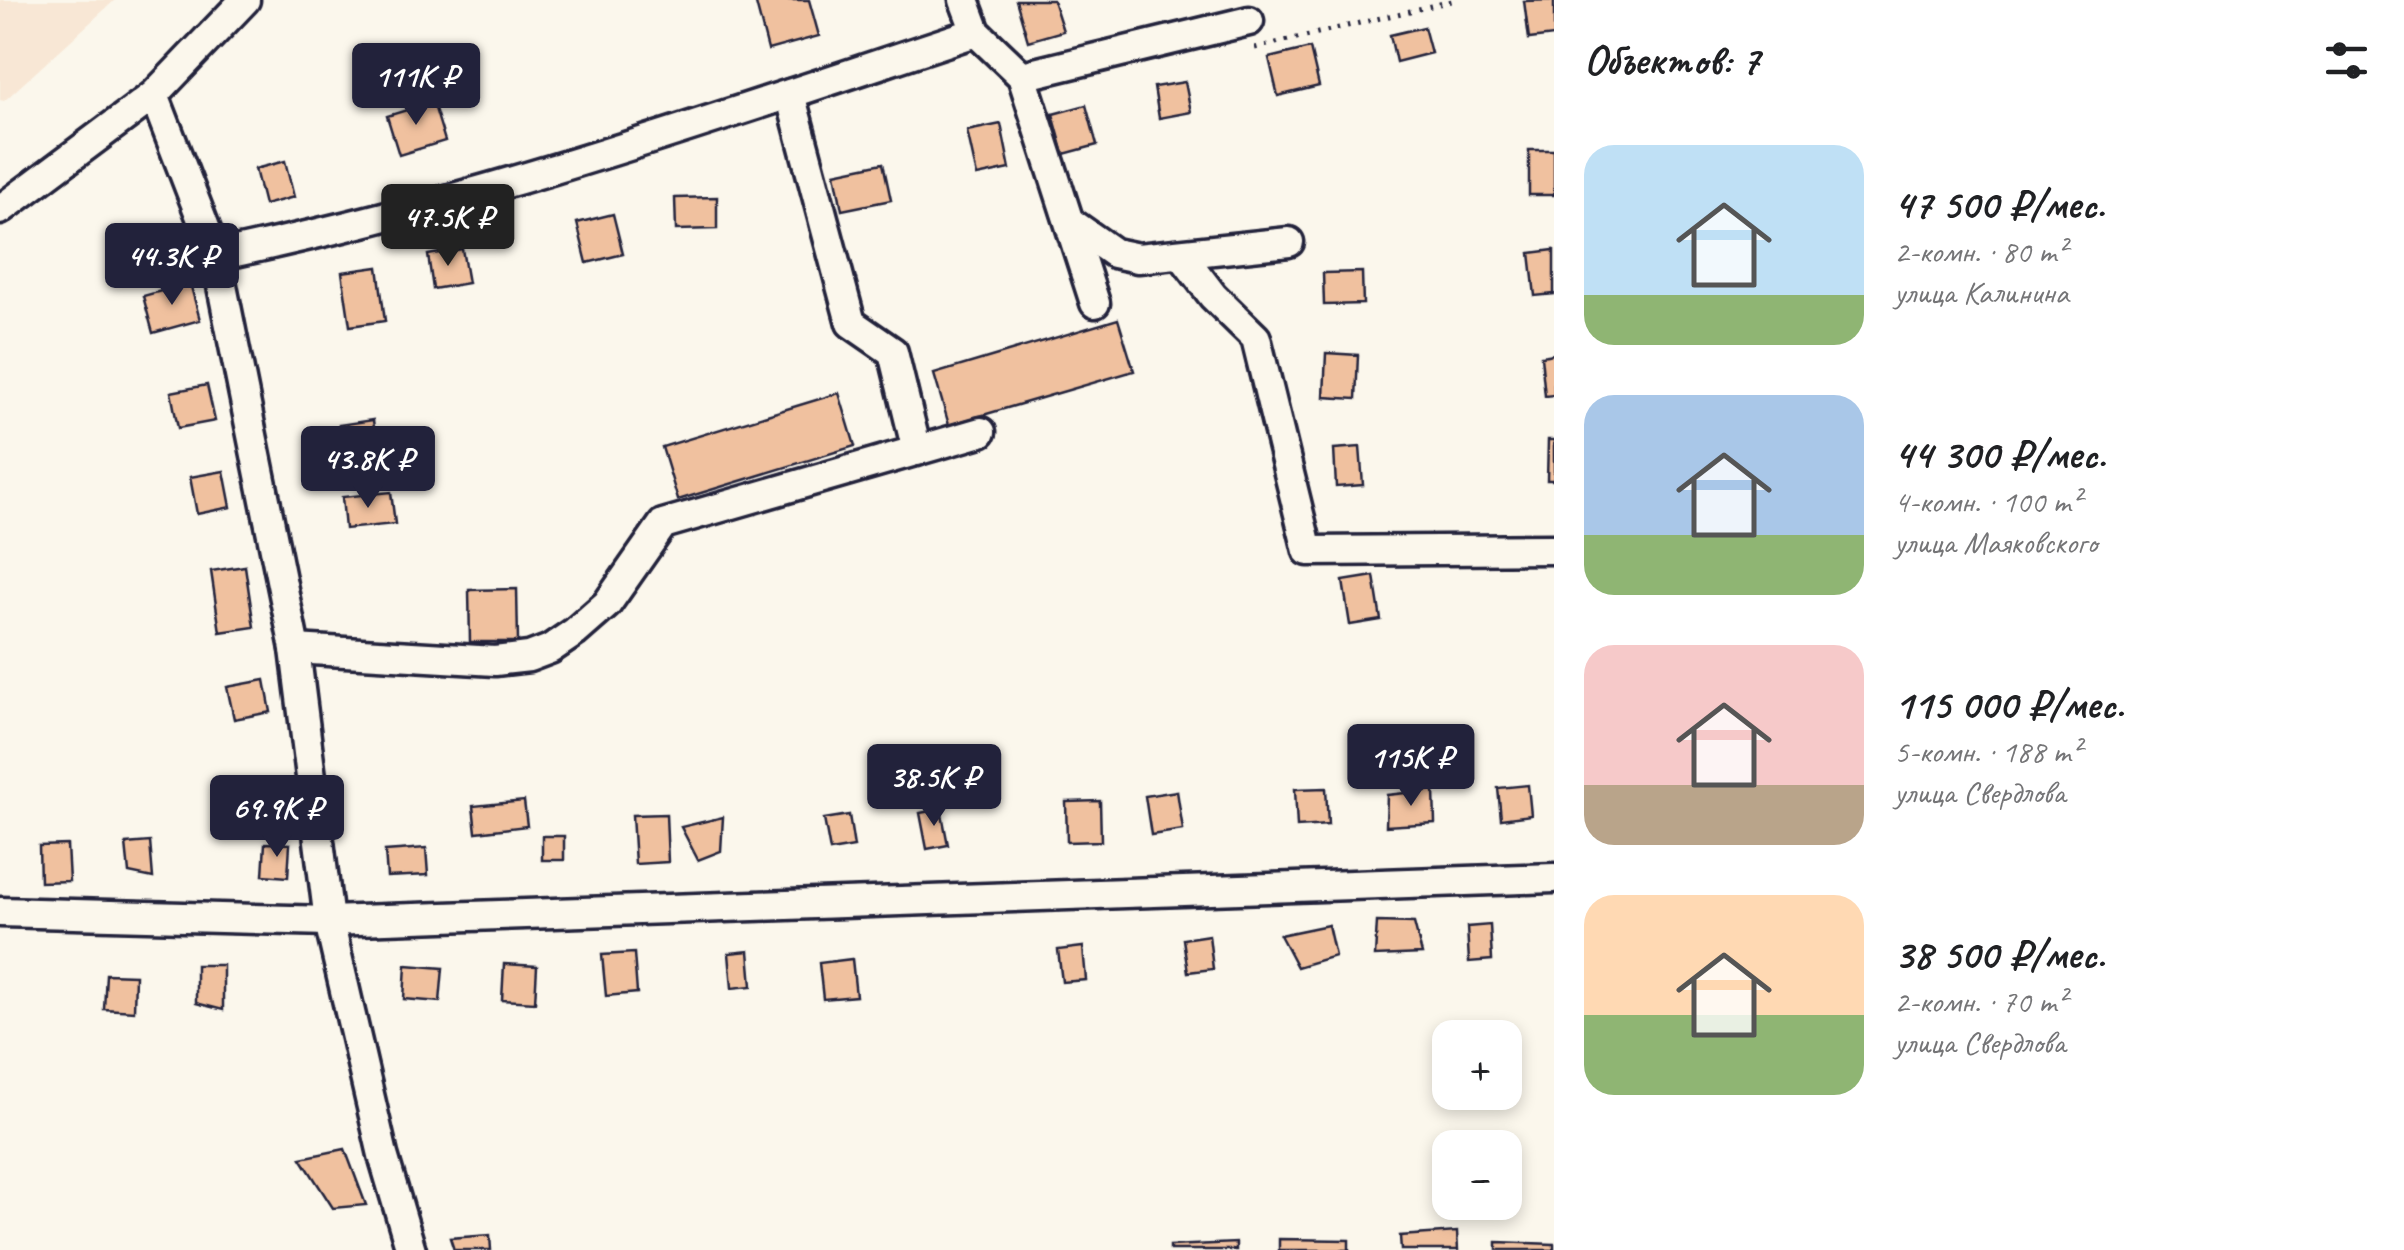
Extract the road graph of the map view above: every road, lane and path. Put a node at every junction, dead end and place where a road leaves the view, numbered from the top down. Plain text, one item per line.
1 (245, 0) edge
2 (964, 0) edge
3 (1249, 21) dead end
4 (976, 32) junction
5 (1022, 76) junction
6 (790, 94) junction
7 (154, 95) junction
8 (0, 210) edge
9 (1070, 222) junction
10 (1289, 242) dead end
11 (1181, 254) junction
12 (216, 256) junction
13 (1095, 303) dead end
14 (981, 432) dead end
15 (917, 451) junction
16 (1554, 550) edge
17 (295, 648) junction
18 (1554, 878) edge
19 (0, 912) edge
20 (329, 922) junction
21 (410, 1250) edge

1 - 7 street
2 - 4 street
3 - 5 street
4 - 5 street
4 - 6 street
5 - 9 street
6 - 12 street
6 - 15 street
7 - 8 street
7 - 12 street
9 - 11 street
9 - 13 street
10 - 11 street
11 - 16 street
12 - 17 street
14 - 15 street
15 - 17 street
17 - 20 street
18 - 20 street
19 - 20 street
20 - 21 street

